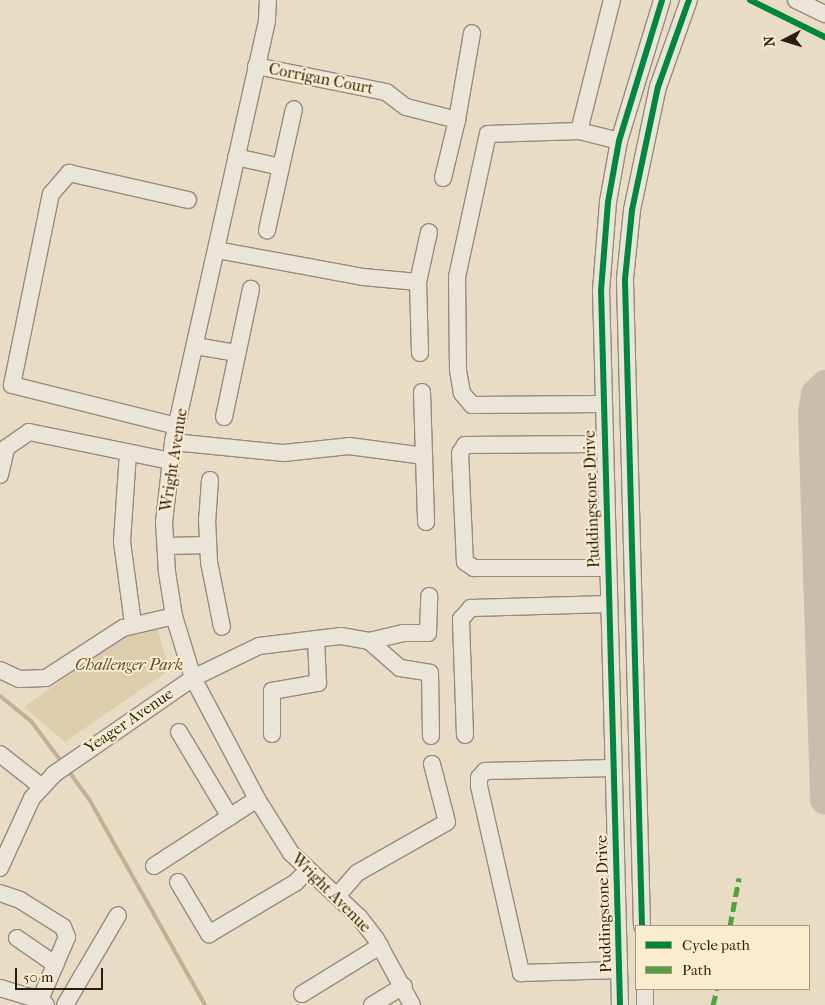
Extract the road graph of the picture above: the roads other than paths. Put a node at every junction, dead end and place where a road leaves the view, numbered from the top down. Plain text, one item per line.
1 (268, 0) edge
2 (612, 0) edge
3 (662, 0) edge
4 (688, 0) edge
5 (796, 0) edge
6 (825, 14) edge
7 (472, 33) dead end
8 (256, 66) junction
9 (294, 109) dead end
10 (457, 120) junction
11 (578, 131) junction
12 (619, 141) junction
13 (236, 157) junction
14 (281, 167) junction
15 (443, 178) dead end
16 (188, 200) dead end
17 (267, 230) dead end
18 (429, 232) dead end
19 (217, 250) junction
20 (418, 282) junction
21 (251, 289) dead end
22 (196, 346) junction
23 (237, 353) junction
24 (420, 353) dead end
25 (422, 392) dead end
26 (603, 404) junction
27 (224, 417) dead end
28 (177, 426) junction
29 (173, 442) junction
30 (604, 444) junction
31 (128, 453) junction
32 (424, 456) junction
33 (170, 461) junction
34 (0, 475) edge
35 (210, 480) dead end
36 (426, 522) dead end
37 (208, 545) junction
38 (166, 546) junction
39 (608, 568) junction
40 (429, 596) dead end
41 (609, 604) junction
42 (174, 616) junction
43 (133, 623) junction
44 (222, 627) dead end
45 (316, 639) junction
46 (369, 641) junction
47 (0, 670) edge
48 (193, 678) junction
49 (180, 732) dead end
50 (272, 734) dead end
51 (464, 735) dead end
52 (431, 736) dead end
53 (0, 754) edge
54 (432, 764) dead end
55 (613, 768) junction
56 (42, 787) junction
57 (257, 799) junction
58 (230, 817) junction
59 (154, 866) dead end
60 (0, 868) edge
61 (307, 871) junction
62 (178, 882) dead end
63 (0, 892) edge
64 (338, 895) junction
65 (118, 916) dead end
66 (642, 925) edge
67 (17, 938) dead end
68 (380, 946) junction
69 (56, 965) junction
70 (619, 970) junction
71 (404, 986) junction
72 (0, 988) edge
73 (644, 990) edge
74 (302, 994) dead end
75 (44, 1004) edge
76 (65, 1005) edge
77 (372, 1005) edge
78 (412, 1005) edge
79 (620, 1005) edge
80 (645, 1005) edge

1 - 8 street, Wright Avenue
2 - 11 street
3 - 12 street, Puddingstone Drive
4 - 66 street
5 - 6 street
7 - 10 street
8 - 10 street, Corrigan Court
8 - 13 street, Wright Avenue
9 - 14 street
10 - 15 street
11 - 12 street
11 - 26 street
12 - 26 street, Puddingstone Drive
13 - 14 street
13 - 19 street, Wright Avenue
14 - 17 street
16 - 28 street
18 - 20 street
19 - 20 street
19 - 22 street, Wright Avenue
20 - 24 street
21 - 23 street
22 - 23 street
22 - 28 street, Wright Avenue
23 - 27 street
25 - 32 street
26 - 30 street, Puddingstone Drive
28 - 29 street, Wright Avenue
29 - 32 street
29 - 33 street, Wright Avenue
30 - 39 street, Puddingstone Drive
30 - 39 street
31 - 33 street
31 - 34 street
31 - 43 street
32 - 36 street
33 - 38 street, Wright Avenue
35 - 37 street
37 - 38 street
37 - 44 street
38 - 42 street, Wright Avenue
39 - 41 street, Puddingstone Drive
40 - 46 street
41 - 51 street
41 - 55 street, Puddingstone Drive
42 - 43 street
42 - 48 street, Wright Avenue
43 - 47 street
45 - 46 street, Yeager Avenue
45 - 48 street, Yeager Avenue
45 - 50 street
46 - 52 street
48 - 56 street, Yeager Avenue
48 - 57 street, Wright Avenue
49 - 58 street
53 - 56 street
54 - 64 street
55 - 70 street, Puddingstone Drive
55 - 70 street
56 - 60 street, Yeager Avenue
57 - 58 street
57 - 61 street, Wright Avenue
58 - 59 street
61 - 62 street
61 - 64 street, Wright Avenue
63 - 69 street
64 - 68 street, Wright Avenue
65 - 76 street
67 - 69 street
68 - 71 street, Wright Avenue
68 - 74 street
69 - 75 street
70 - 79 street, Puddingstone Drive
71 - 77 street
71 - 78 street, Wright Avenue
72 - 75 street
73 - 80 street

